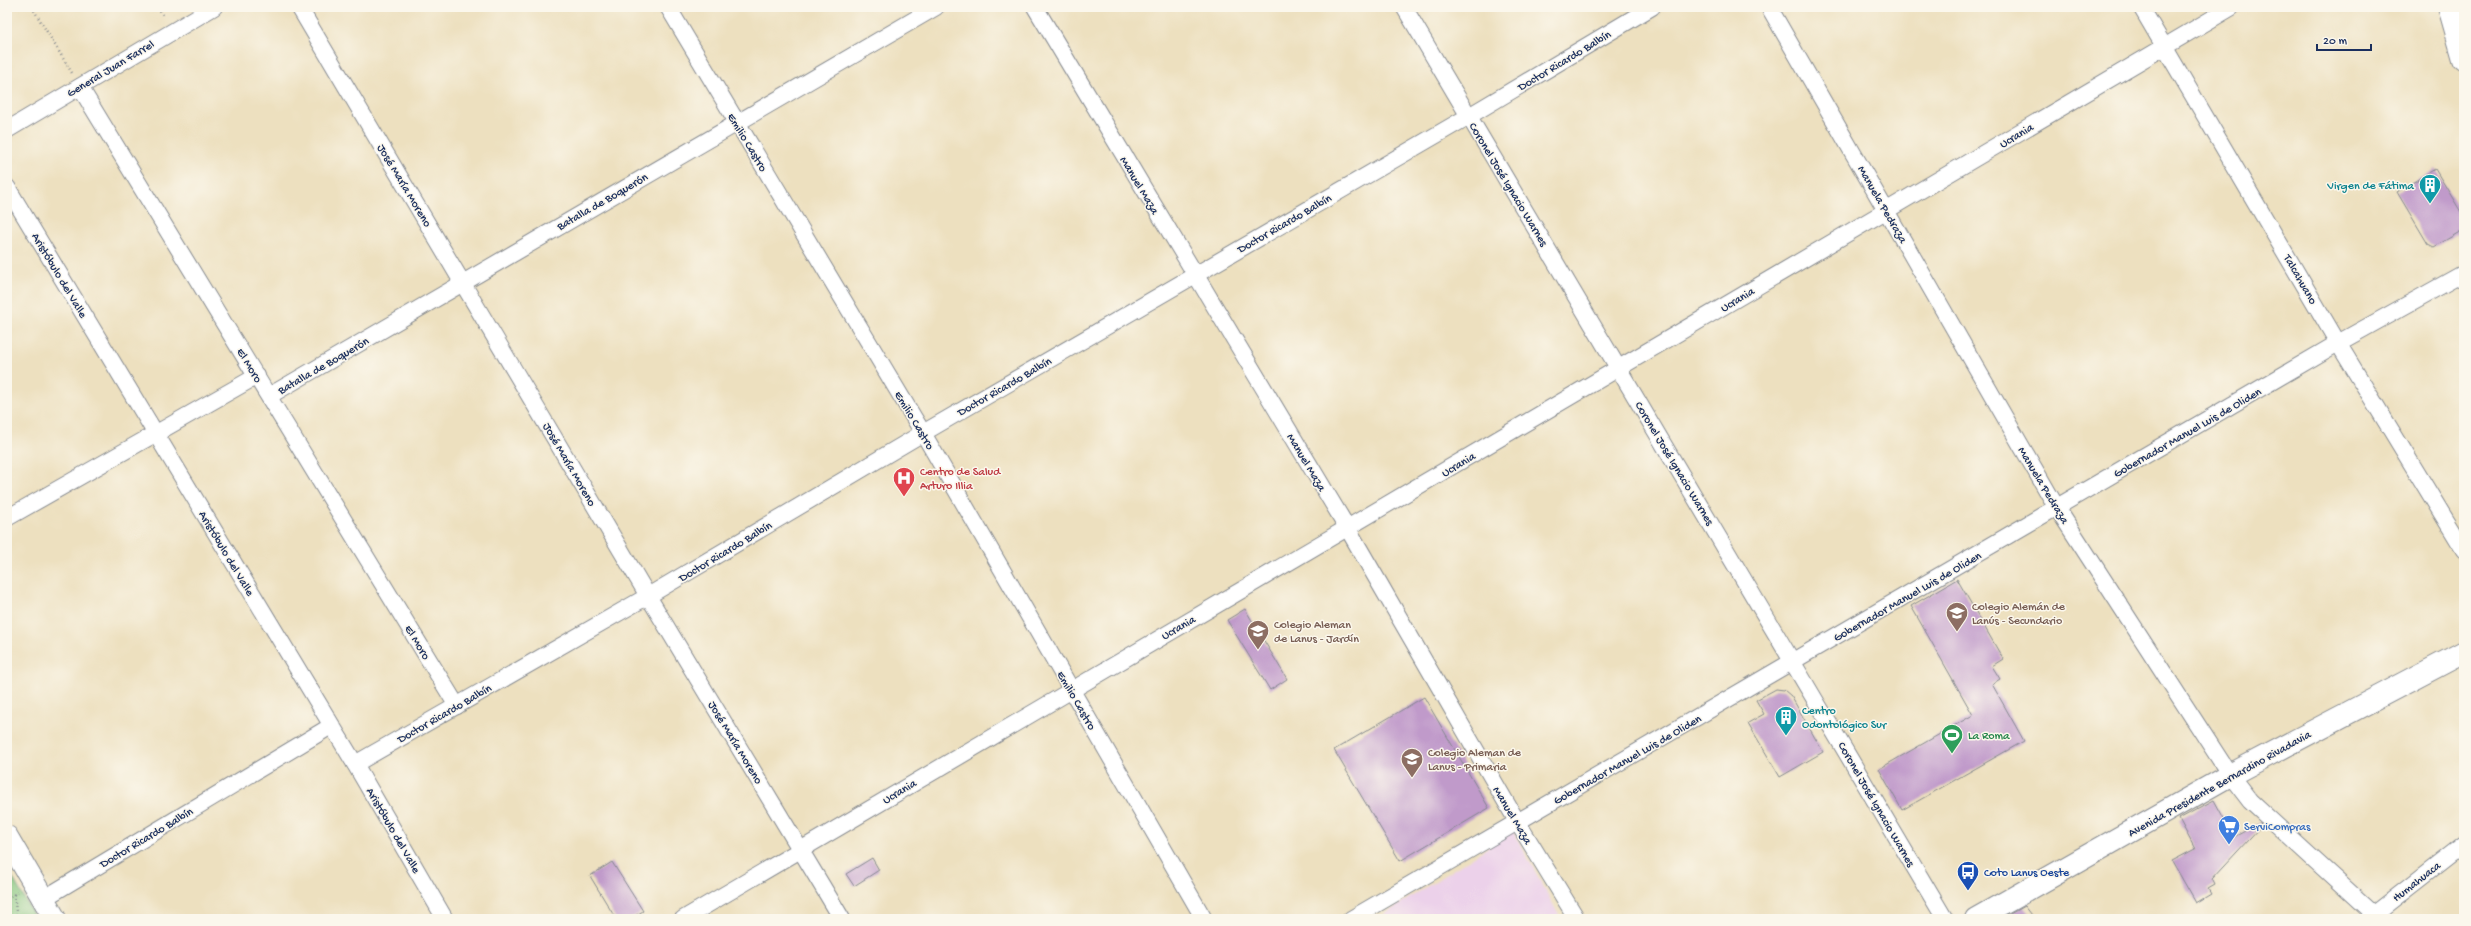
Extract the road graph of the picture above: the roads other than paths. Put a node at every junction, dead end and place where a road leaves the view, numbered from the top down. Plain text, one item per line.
1 (214, 7) edge
2 (299, 7) edge
3 (668, 7) edge
4 (936, 7) edge
5 (1035, 7) edge
6 (1404, 7) edge
7 (1652, 7) edge
8 (1769, 7) edge
9 (2141, 7) edge
10 (2232, 7) edge
11 (2449, 7) edge
12 (2164, 47) junction
13 (2464, 59) edge
14 (80, 87) junction
15 (1469, 116) junction
16 (737, 123) junction
17 (7, 130) edge
18 (7, 187) edge
19 (1887, 211) junction
20 (2464, 274) edge
21 (1194, 275) junction
22 (463, 282) junction
23 (2338, 343) junction
24 (1619, 369) junction
25 (257, 376) junction
26 (269, 396) junction
27 (923, 433) junction
28 (155, 434) junction
29 (2057, 508) junction
30 (7, 518) edge
31 (1348, 529) junction
32 (2464, 550) edge
33 (648, 596) junction
34 (2464, 652) edge
35 (1794, 662) junction
36 (1071, 689) junction
37 (457, 706) junction
38 (332, 726) junction
39 (355, 764) junction
40 (2230, 775) junction
41 (1518, 823) junction
42 (7, 838) edge
43 (2464, 844) edge
44 (801, 848) junction
45 (43, 899) junction
46 (2373, 917) edge
47 (55, 919) edge
48 (445, 919) edge
49 (683, 919) edge
50 (842, 919) edge
51 (1204, 919) edge
52 (1351, 919) edge
53 (1577, 919) edge
54 (1945, 919) edge
55 (1976, 919) edge

1 - 14 street, General Juan Farrel
2 - 22 street, José María Moreno
3 - 16 street, Emilio Castro
4 - 16 street, Batalla de Boquerón
5 - 21 street, Manuel Maza
6 - 15 street, Coronel José Ignacio Warnes
7 - 15 street, Doctor Ricardo Balbín
8 - 19 street, Manuela Pedraza
9 - 12 street, Talcahuano
10 - 12 street, Ucrania
11 - 13 street
12 - 19 street, Ucrania
12 - 23 street, Talcahuano
14 - 17 street, General Juan Farrel
14 - 25 street, El Moro
15 - 21 street, Doctor Ricardo Balbín
15 - 24 street, Coronel José Ignacio Warnes
16 - 22 street, Batalla de Boquerón
16 - 27 street, Emilio Castro
18 - 28 street, Aristóbulo del Valle
19 - 24 street, Ucrania
19 - 29 street, Manuela Pedraza
20 - 23 street, Gobernador Manuel Luis de Oliden
21 - 27 street, Doctor Ricardo Balbín
21 - 31 street, Manuel Maza
22 - 26 street, Batalla de Boquerón
22 - 33 street, José María Moreno
23 - 29 street, Gobernador Manuel Luis de Oliden
23 - 32 street, Talcahuano
24 - 31 street, Ucrania
24 - 35 street, Coronel José Ignacio Warnes
25 - 26 street, El Moro
25 - 28 street
26 - 37 street, El Moro
27 - 33 street, Doctor Ricardo Balbín
27 - 36 street, Emilio Castro
28 - 30 street
28 - 38 street, Aristóbulo del Valle
29 - 35 street, Gobernador Manuel Luis de Oliden
29 - 40 street, Manuela Pedraza
31 - 36 street, Ucrania
31 - 41 street, Manuel Maza
33 - 37 street, Doctor Ricardo Balbín
33 - 44 street, José María Moreno
34 - 40 street, Avenida Presidente Bernardino Rivadavia
35 - 41 street, Gobernador Manuel Luis de Oliden
35 - 54 street, Coronel José Ignacio Warnes
36 - 44 street, Ucrania
36 - 51 street, Emilio Castro
37 - 39 street, Doctor Ricardo Balbín
38 - 39 street, Aristóbulo del Valle
38 - 45 street, Doctor Ricardo Balbín
39 - 48 street, Aristóbulo del Valle
40 - 46 street, Manuela Pedraza
40 - 55 street, Avenida Presidente Bernardino Rivadavia
41 - 52 street, Gobernador Manuel Luis de Oliden
41 - 53 street, Manuel Maza
42 - 45 street
43 - 46 street, Humahuaca
44 - 49 street, Ucrania
44 - 50 street, José María Moreno
45 - 47 street

